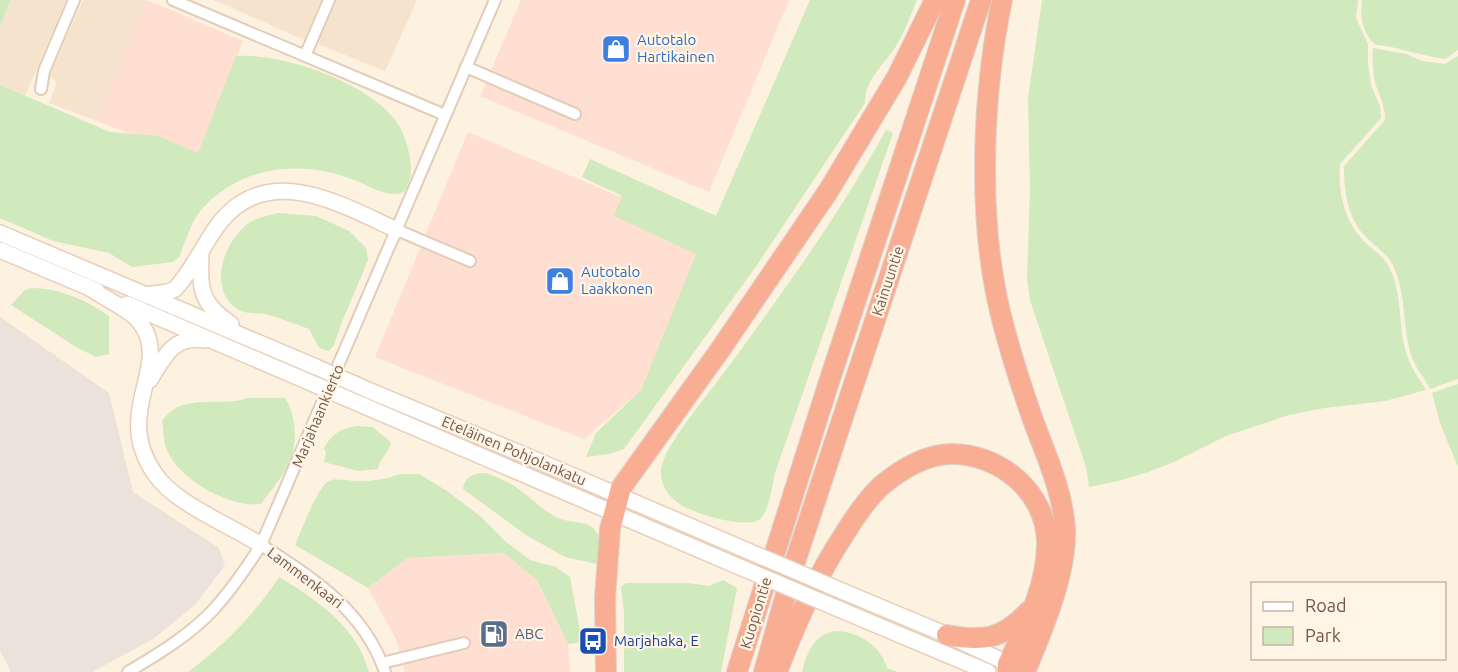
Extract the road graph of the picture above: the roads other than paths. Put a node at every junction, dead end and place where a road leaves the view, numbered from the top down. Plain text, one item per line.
1 (75, 0) edge
2 (329, 0) edge
3 (495, 0) edge
4 (935, 0) edge
5 (954, 0) edge
6 (981, 0) edge
7 (1002, 0) edge
8 (176, 1) edge
9 (305, 56) junction
10 (466, 67) junction
11 (41, 89) dead end
12 (575, 114) dead end
13 (445, 115) junction
14 (397, 230) junction
15 (0, 233) edge
16 (0, 250) edge
17 (201, 253) junction
18 (470, 261) dead end
19 (88, 287) junction
20 (143, 296) junction
21 (213, 341) junction
22 (258, 342) junction
23 (146, 385) junction
24 (616, 504) junction
25 (261, 545) junction
26 (774, 554) joint
27 (795, 562) joint
28 (1035, 605) junction
29 (947, 635) junction
30 (464, 643) dead end
31 (383, 667) edge
32 (1018, 670) edge
33 (128, 672) edge
34 (606, 672) edge
35 (737, 672) edge
36 (764, 672) edge
37 (777, 672) edge
38 (988, 672) edge

1 - 11 street
2 - 9 street
3 - 10 street, Marjahaankierto
4 - 24 highway
5 - 26 highway, Kainuuntie
6 - 27 highway, Kainuuntie
7 - 32 highway
8 - 9 street
9 - 13 street
10 - 12 street
10 - 13 street, Marjahaankierto
13 - 14 street, Marjahaankierto
14 - 17 main road
14 - 18 street
14 - 25 street, Marjahaankierto
15 - 20 main road, Eteläinen Pohjolankatu
16 - 19 main road, Eteläinen Pohjolankatu
17 - 20 main road
17 - 22 main road
19 - 21 main road, Eteläinen Pohjolankatu
19 - 23 main road
20 - 22 main road, Eteläinen Pohjolankatu
21 - 23 main road
21 - 24 main road, Eteläinen Pohjolankatu, bridge
22 - 24 main road, Eteläinen Pohjolankatu, bridge
23 - 25 main road
24 - 29 main road, Eteläinen Pohjolankatu, bridge
24 - 34 highway
24 - 38 main road, Eteläinen Pohjolankatu, bridge
25 - 31 street, Lammenkaari
25 - 33 street, Marjahaankierto
26 - 35 highway, Kuopiontie
27 - 36 highway, Kuopiontie
28 - 29 highway
28 - 32 highway
28 - 37 highway
29 - 32 main road, Eteläinen Pohjolankatu
30 - 31 street

